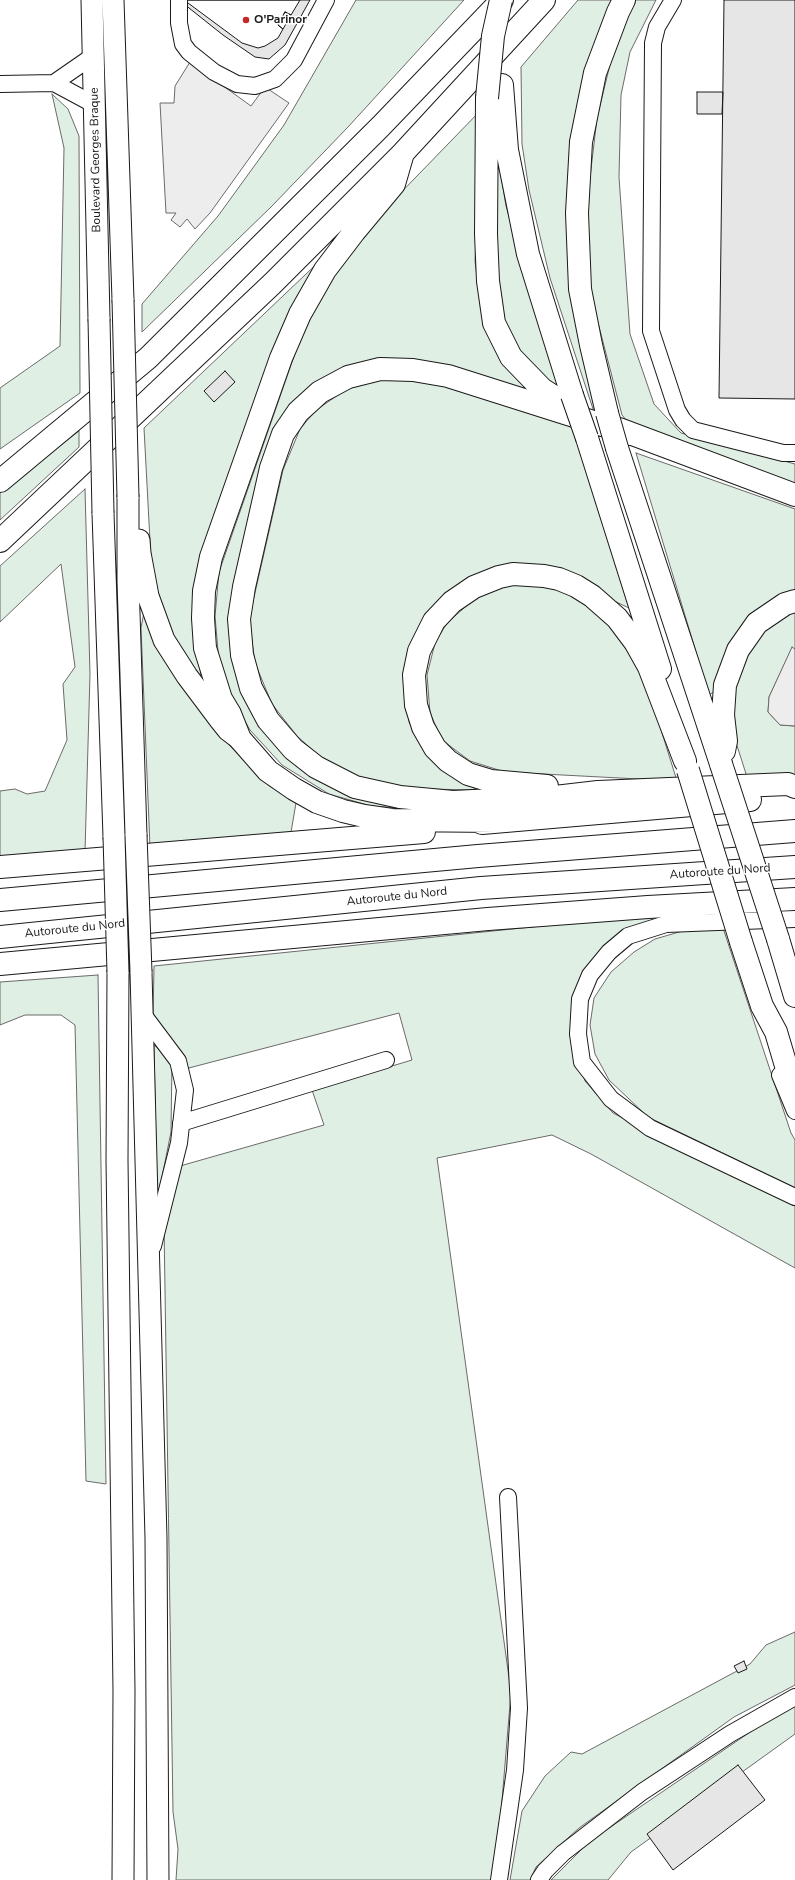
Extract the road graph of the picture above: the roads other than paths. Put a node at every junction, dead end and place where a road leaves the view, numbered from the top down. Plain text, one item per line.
1 (92, 0) edge
2 (113, 0) edge
3 (179, 0) edge
4 (326, 0) edge
5 (502, 0) edge
6 (511, 0) edge
7 (544, 0) edge
8 (624, 0) edge
9 (673, 0) edge
10 (93, 56) junction
11 (54, 83) junction
12 (0, 84) edge
13 (495, 91) junction
14 (94, 104) junction
15 (403, 153) junction
16 (624, 441) junction
17 (795, 453) edge
18 (22, 464) junction
19 (0, 470) edge
20 (0, 481) edge
21 (795, 495) edge
22 (128, 497) junction
23 (0, 542) edge
24 (795, 601) edge
25 (240, 738) junction
26 (721, 764) junction
27 (687, 766) junction
28 (795, 787) edge
29 (598, 792) junction
30 (795, 794) edge
31 (496, 821) junction
32 (795, 831) edge
33 (0, 867) edge
34 (795, 867) edge
35 (0, 900) edge
36 (795, 900) edge
37 (795, 919) edge
38 (0, 937) edge
39 (0, 964) edge
40 (795, 996) edge
41 (762, 1006) junction
42 (142, 1013) junction
43 (386, 1060) dead end
44 (795, 1086) edge
45 (795, 1111) edge
46 (181, 1123) junction
47 (795, 1196) edge
48 (149, 1263) junction
49 (508, 1497) dead end
50 (795, 1697) edge
51 (158, 1770) junction
52 (123, 1880) edge
53 (158, 1880) edge
54 (168, 1880) edge
55 (499, 1880) edge
56 (539, 1880) edge

1 - 10 main road, Boulevard Georges Braque
2 - 22 main road, Boulevard Georges Braque, bridge
3 - 4 street
5 - 13 highway, bridge
5 - 18 highway
6 - 13 highway
7 - 15 highway
8 - 16 highway, bridge
9 - 17 street
10 - 11 street
10 - 14 main road, Boulevard Georges Braque
11 - 12 street
11 - 14 street
13 - 16 highway
13 - 27 highway, bridge
14 - 52 main road, Boulevard Georges Braque, bridge
15 - 23 highway
15 - 25 highway
16 - 21 highway
16 - 26 highway
16 - 29 highway
18 - 19 street
18 - 20 highway
22 - 25 main road
22 - 42 main road, Boulevard Georges Braque, bridge
24 - 26 highway
25 - 31 highway
26 - 40 highway, bridge
27 - 29 highway
27 - 41 highway, bridge
28 - 29 highway
30 - 31 highway
31 - 33 highway
32 - 35 highway
34 - 38 highway, Autoroute du Nord
36 - 39 highway
37 - 47 street
41 - 44 highway
41 - 45 street
42 - 46 street
42 - 48 main road, Boulevard Georges Braque
43 - 46 street
46 - 48 street
48 - 51 main road, Boulevard Georges Braque
49 - 55 street
50 - 56 street
51 - 53 main road
51 - 54 main road

